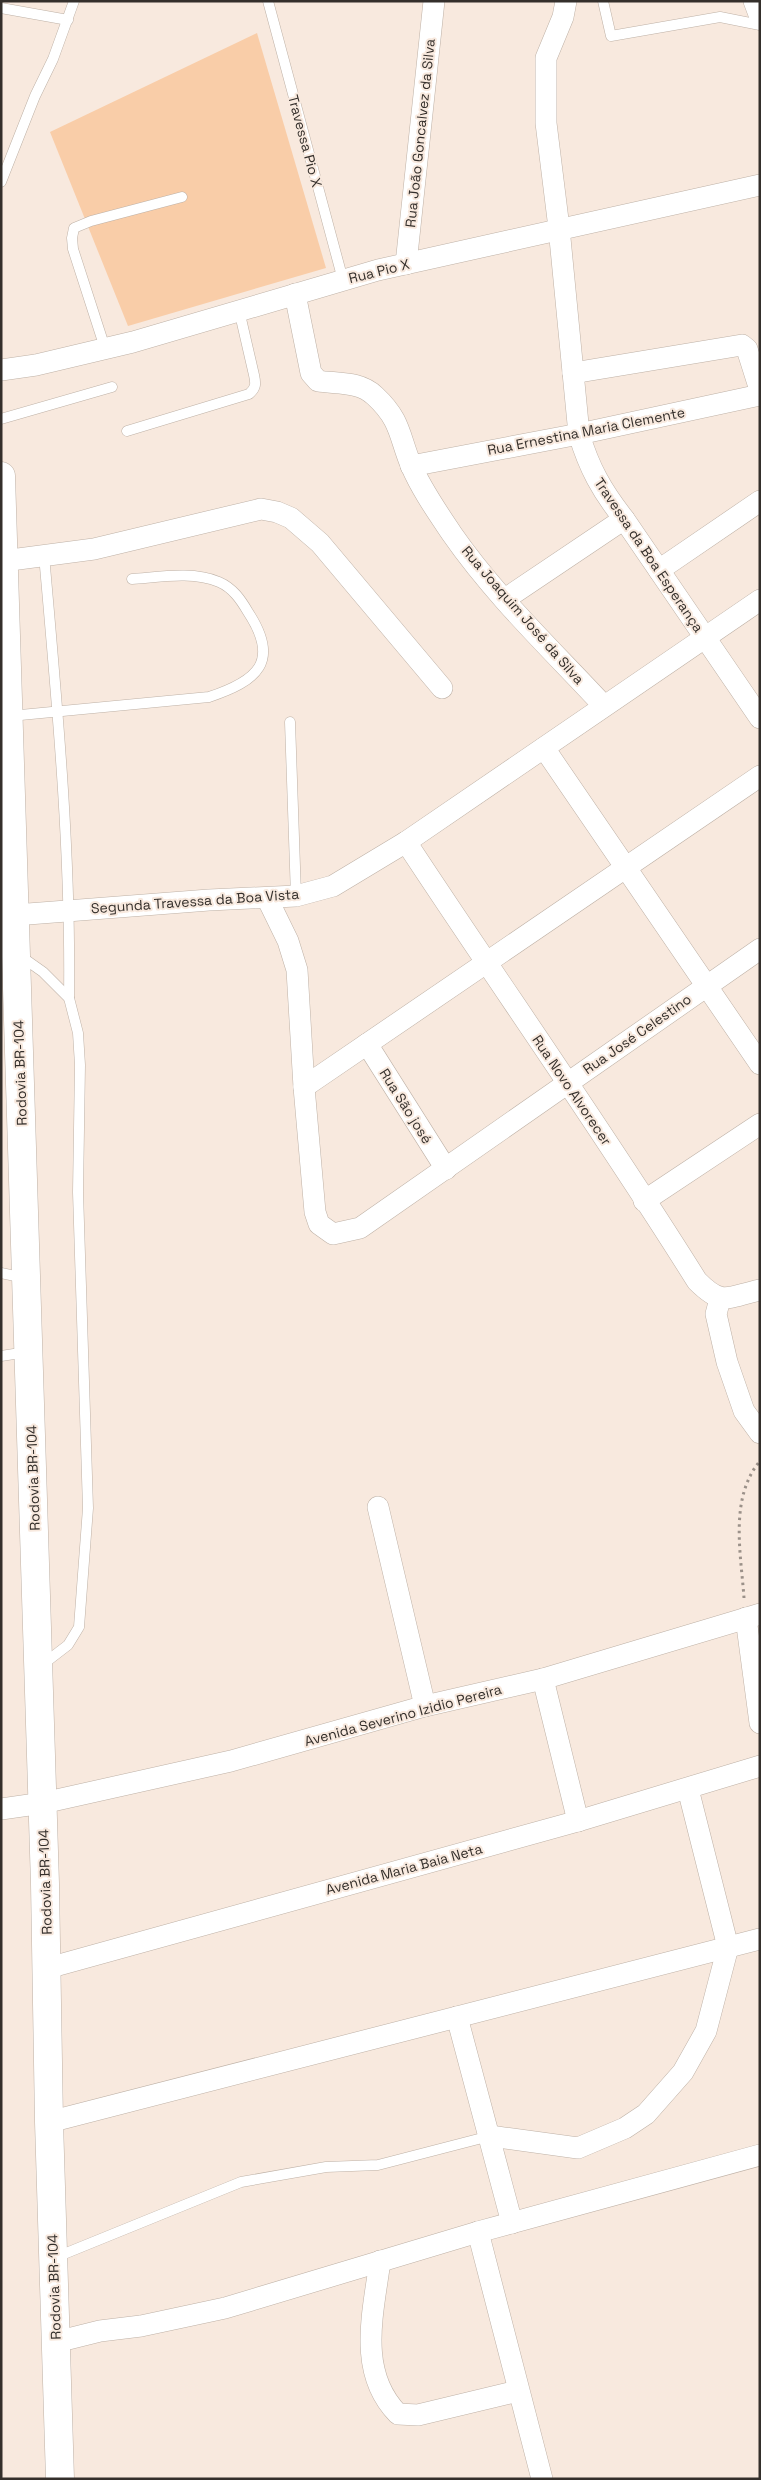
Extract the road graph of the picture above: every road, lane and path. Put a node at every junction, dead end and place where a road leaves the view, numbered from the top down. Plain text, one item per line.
1 (74, 1) edge
2 (268, 1) edge
3 (434, 1) edge
4 (566, 1) edge
5 (603, 1) edge
6 (754, 1) edge
7 (1, 8) edge
8 (760, 17) edge
9 (68, 20) junction
10 (760, 25) edge
11 (1, 182) edge
12 (760, 185) edge
13 (182, 197) dead end
14 (559, 228) junction
15 (406, 264) junction
16 (343, 280) junction
17 (295, 294) junction
18 (239, 310) junction
19 (751, 343) edge
20 (105, 348) junction
21 (1, 370) edge
22 (573, 373) junction
23 (112, 387) dead end
24 (760, 390) edge
25 (760, 395) edge
26 (1, 419) edge
27 (127, 431) dead end
28 (579, 434) junction
29 (411, 466) junction
30 (1, 476) edge
31 (760, 501) edge
32 (624, 518) junction
33 (44, 555) junction
34 (4, 560) junction
35 (659, 570) junction
36 (132, 579) dead end
37 (505, 599) junction
38 (760, 600) edge
39 (705, 637) junction
40 (442, 688) dead end
41 (603, 706) junction
42 (58, 712) junction
43 (8, 716) junction
44 (760, 718) edge
45 (290, 722) dead end
46 (544, 748) junction
47 (760, 776) edge
48 (406, 842) junction
49 (627, 867) junction
50 (296, 896) junction
51 (267, 898) junction
52 (70, 911) junction
53 (15, 915) junction
54 (760, 950) edge
55 (16, 953) junction
56 (485, 962) junction
57 (707, 986) junction
58 (69, 998) junction
59 (367, 1044) junction
60 (760, 1064) edge
61 (568, 1082) junction
62 (304, 1087) junction
63 (760, 1124) edge
64 (446, 1168) junction
65 (644, 1201) junction
66 (14, 1276) edge
67 (760, 1290) edge
68 (720, 1299) junction
69 (29, 1352) junction
70 (1, 1356) edge
71 (760, 1433) edge
72 (760, 1461) edge
73 (378, 1507) dead end
74 (753, 1616) edge
75 (39, 1667) junction
76 (543, 1679) junction
77 (425, 1706) junction
78 (760, 1723) edge
79 (760, 1766) edge
80 (688, 1789) junction
81 (43, 1803) junction
82 (1, 1809) edge
83 (578, 1821) junction
84 (760, 1939) edge
85 (728, 1947) junction
86 (48, 1968) junction
87 (457, 2017) junction
88 (49, 2122) junction
89 (490, 2136) junction
90 (760, 2154) edge
91 (512, 2223) junction
92 (478, 2232) junction
93 (53, 2259) junction
94 (380, 2261) junction
95 (56, 2342) junction
96 (518, 2391) junction
97 (60, 2479) edge
98 (542, 2479) edge

1 - 9 lane
2 - 16 lane, Travessa Pio X
3 - 15 street, Rua João Goncalvez da Silva
4 - 14 street, Travessa da Boa Esperança
5 - 10 lane
6 - 8 street
7 - 9 lane
9 - 11 lane
12 - 14 street, Rua Pio X
13 - 20 lane
14 - 15 street, Rua Pio X
14 - 22 street, Travessa da Boa Esperança
15 - 16 street, Rua Pio X
16 - 17 street, Rua Pio X
17 - 18 street, Rua Pio X
17 - 29 street, Rua Joaquim José da Silva
18 - 20 street, Rua Pio X
18 - 27 lane
19 - 22 street
19 - 24 street
20 - 21 street, Rua Pio X
22 - 28 street, Travessa da Boa Esperança
23 - 26 lane
25 - 28 street, Rua Ernestina Maria Clemente
28 - 29 street, Rua Ernestina Maria Clemente
28 - 32 street, Travessa da Boa Esperança
29 - 37 street, Rua Joaquim José da Silva
30 - 34 highway, Rodovia BR-104
31 - 35 street
32 - 35 street, Travessa da Boa Esperança
32 - 37 street
33 - 34 street
33 - 40 street
33 - 42 lane
34 - 43 highway, Rodovia BR-104
35 - 39 street, Travessa da Boa Esperança
36 - 42 lane
37 - 41 street, Rua Joaquim José da Silva
38 - 39 street, Segunda Travessa da Boa Vista
39 - 41 street, Segunda Travessa da Boa Vista
39 - 44 street, Travessa da Boa Esperança
41 - 46 street, Segunda Travessa da Boa Vista
42 - 43 lane
42 - 52 lane
43 - 53 highway, Rodovia BR-104
45 - 50 lane
46 - 48 street, Segunda Travessa da Boa Vista
46 - 49 street
47 - 49 street
48 - 50 street, Segunda Travessa da Boa Vista
48 - 56 street, Rua Novo Alvorecer
49 - 56 street
49 - 57 street
50 - 51 street, Segunda Travessa da Boa Vista
51 - 52 street, Segunda Travessa da Boa Vista
51 - 62 street, Rua José Celestino
52 - 53 street, Segunda Travessa da Boa Vista
52 - 58 lane
53 - 55 highway, Rodovia BR-104
54 - 57 street, Rua José Celestino
55 - 58 lane
55 - 66 highway, Rodovia BR-104
56 - 59 street
56 - 61 street, Rua Novo Alvorecer
57 - 60 street
57 - 61 street, Rua José Celestino
58 - 75 lane
59 - 62 street
59 - 64 street, Rua São josé
61 - 64 street, Rua José Celestino
61 - 65 street, Rua Novo Alvorecer
62 - 64 street, Rua José Celestino
63 - 65 street
65 - 68 street, Rua Novo Alvorecer
66 - 69 highway, Rodovia BR-104
67 - 68 street
68 - 71 street
69 - 70 lane
69 - 75 highway, Rodovia BR-104
72 - 74 path
73 - 77 street
74 - 76 street, Avenida Severino Izidio Pereira
74 - 78 street
75 - 81 highway, Rodovia BR-104
76 - 77 street, Avenida Severino Izidio Pereira
76 - 83 street
77 - 81 street, Avenida Severino Izidio Pereira
79 - 80 street, Avenida Maria Baia Neta
80 - 83 street, Avenida Maria Baia Neta
80 - 85 street
81 - 82 street, Avenida Severino Izidio Pereira
81 - 86 highway, Rodovia BR-104
83 - 86 street, Avenida Maria Baia Neta
84 - 85 street
85 - 87 street
85 - 89 street
86 - 88 highway, Rodovia BR-104
87 - 88 street
87 - 89 street
88 - 93 highway, Rodovia BR-104
89 - 91 street
89 - 93 lane
90 - 91 street
91 - 92 street
92 - 94 street
92 - 96 street
93 - 95 highway, Rodovia BR-104
94 - 95 street
94 - 96 street
95 - 97 highway, Rodovia BR-104
96 - 98 street

